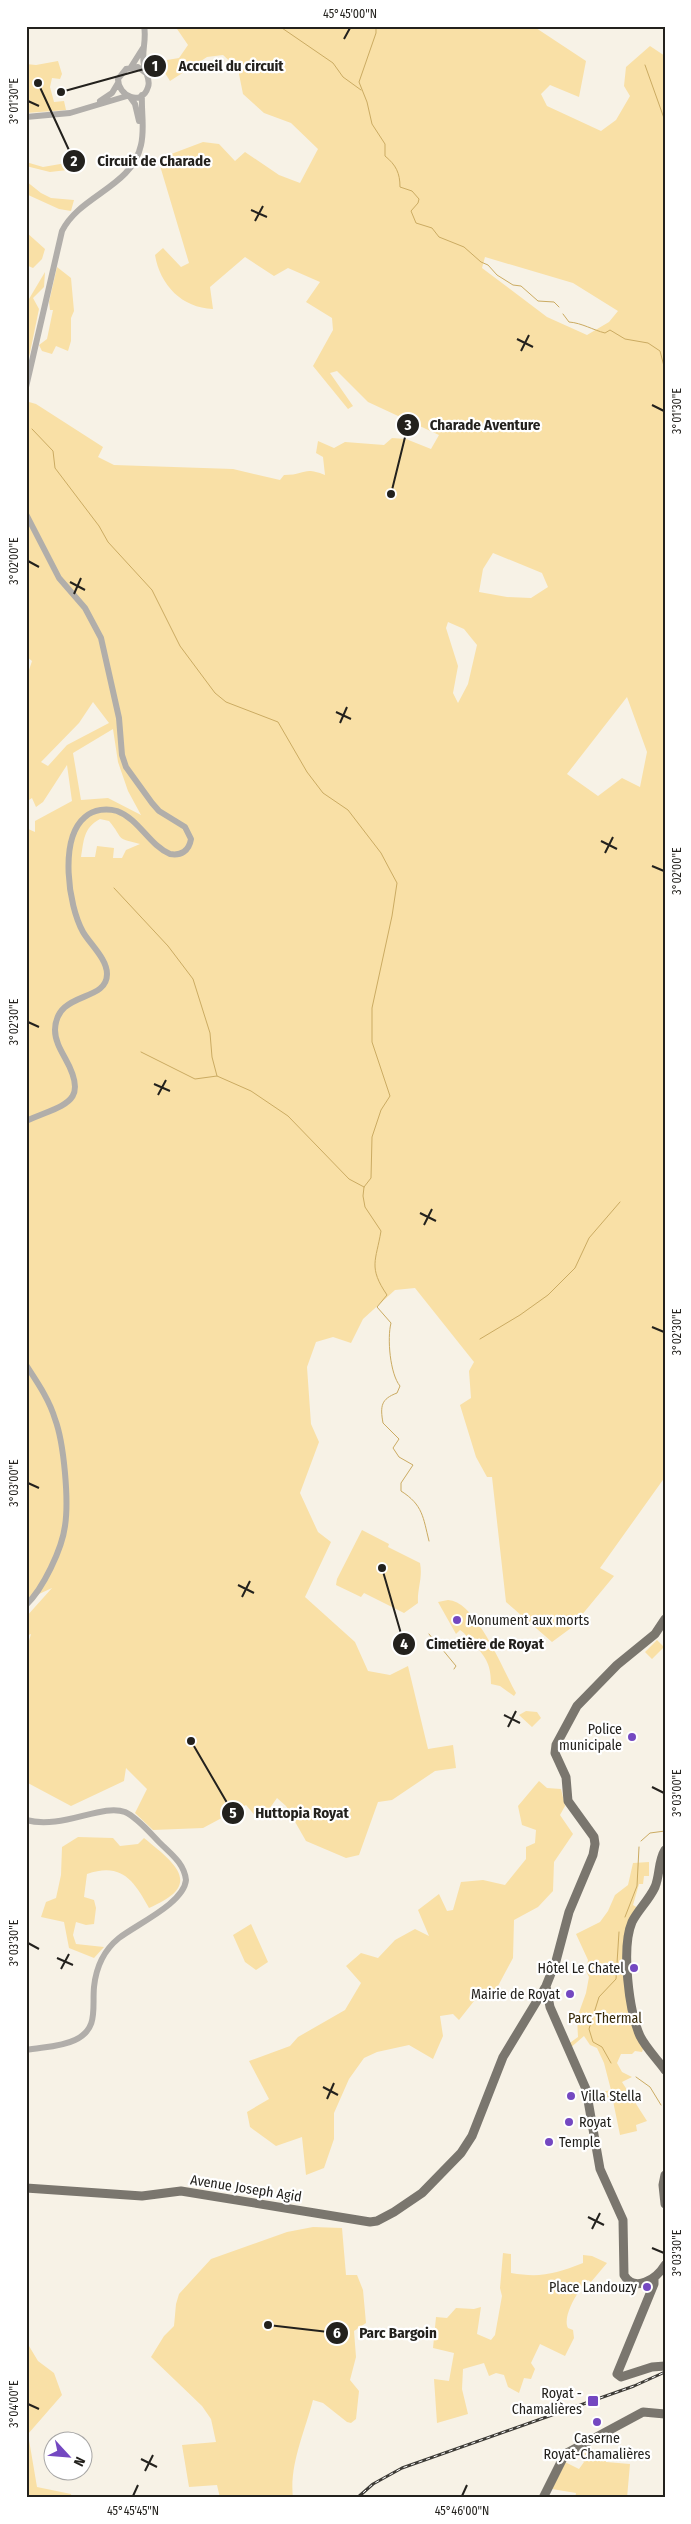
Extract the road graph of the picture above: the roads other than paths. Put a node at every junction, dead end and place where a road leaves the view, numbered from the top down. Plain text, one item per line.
1 (144, 26) edge
2 (145, 37) junction
3 (131, 67) junction
4 (147, 74) junction
5 (118, 83) junction
6 (142, 95) junction
7 (128, 97) junction
8 (86, 109) junction
9 (26, 117) edge
10 (142, 139) junction
11 (26, 387) edge
12 (26, 514) edge
13 (26, 1121) edge
14 (26, 1365) edge
15 (26, 1605) edge
16 (665, 1620) edge
17 (26, 1820) edge
18 (665, 1850) edge
19 (544, 2002) junction
20 (26, 2050) edge
21 (665, 2070) edge
22 (665, 2175) edge
23 (26, 2188) edge
24 (665, 2204) edge
25 (665, 2264) edge
26 (650, 2280) junction
27 (665, 2366) edge
28 (665, 2414) edge
29 (543, 2498) edge

1 - 2 street
2 - 3 street
2 - 4 street
3 - 4 street
3 - 5 street
4 - 6 street
5 - 7 street
5 - 8 street
6 - 7 street
6 - 10 street
7 - 8 street
7 - 10 street
8 - 9 street
10 - 11 street
12 - 13 street
14 - 15 street
16 - 19 main road
17 - 20 street
18 - 21 main road
19 - 23 main road, Avenue Joseph Agid
19 - 26 main road
22 - 24 main road
25 - 26 main road
26 - 27 main road
28 - 29 main road

